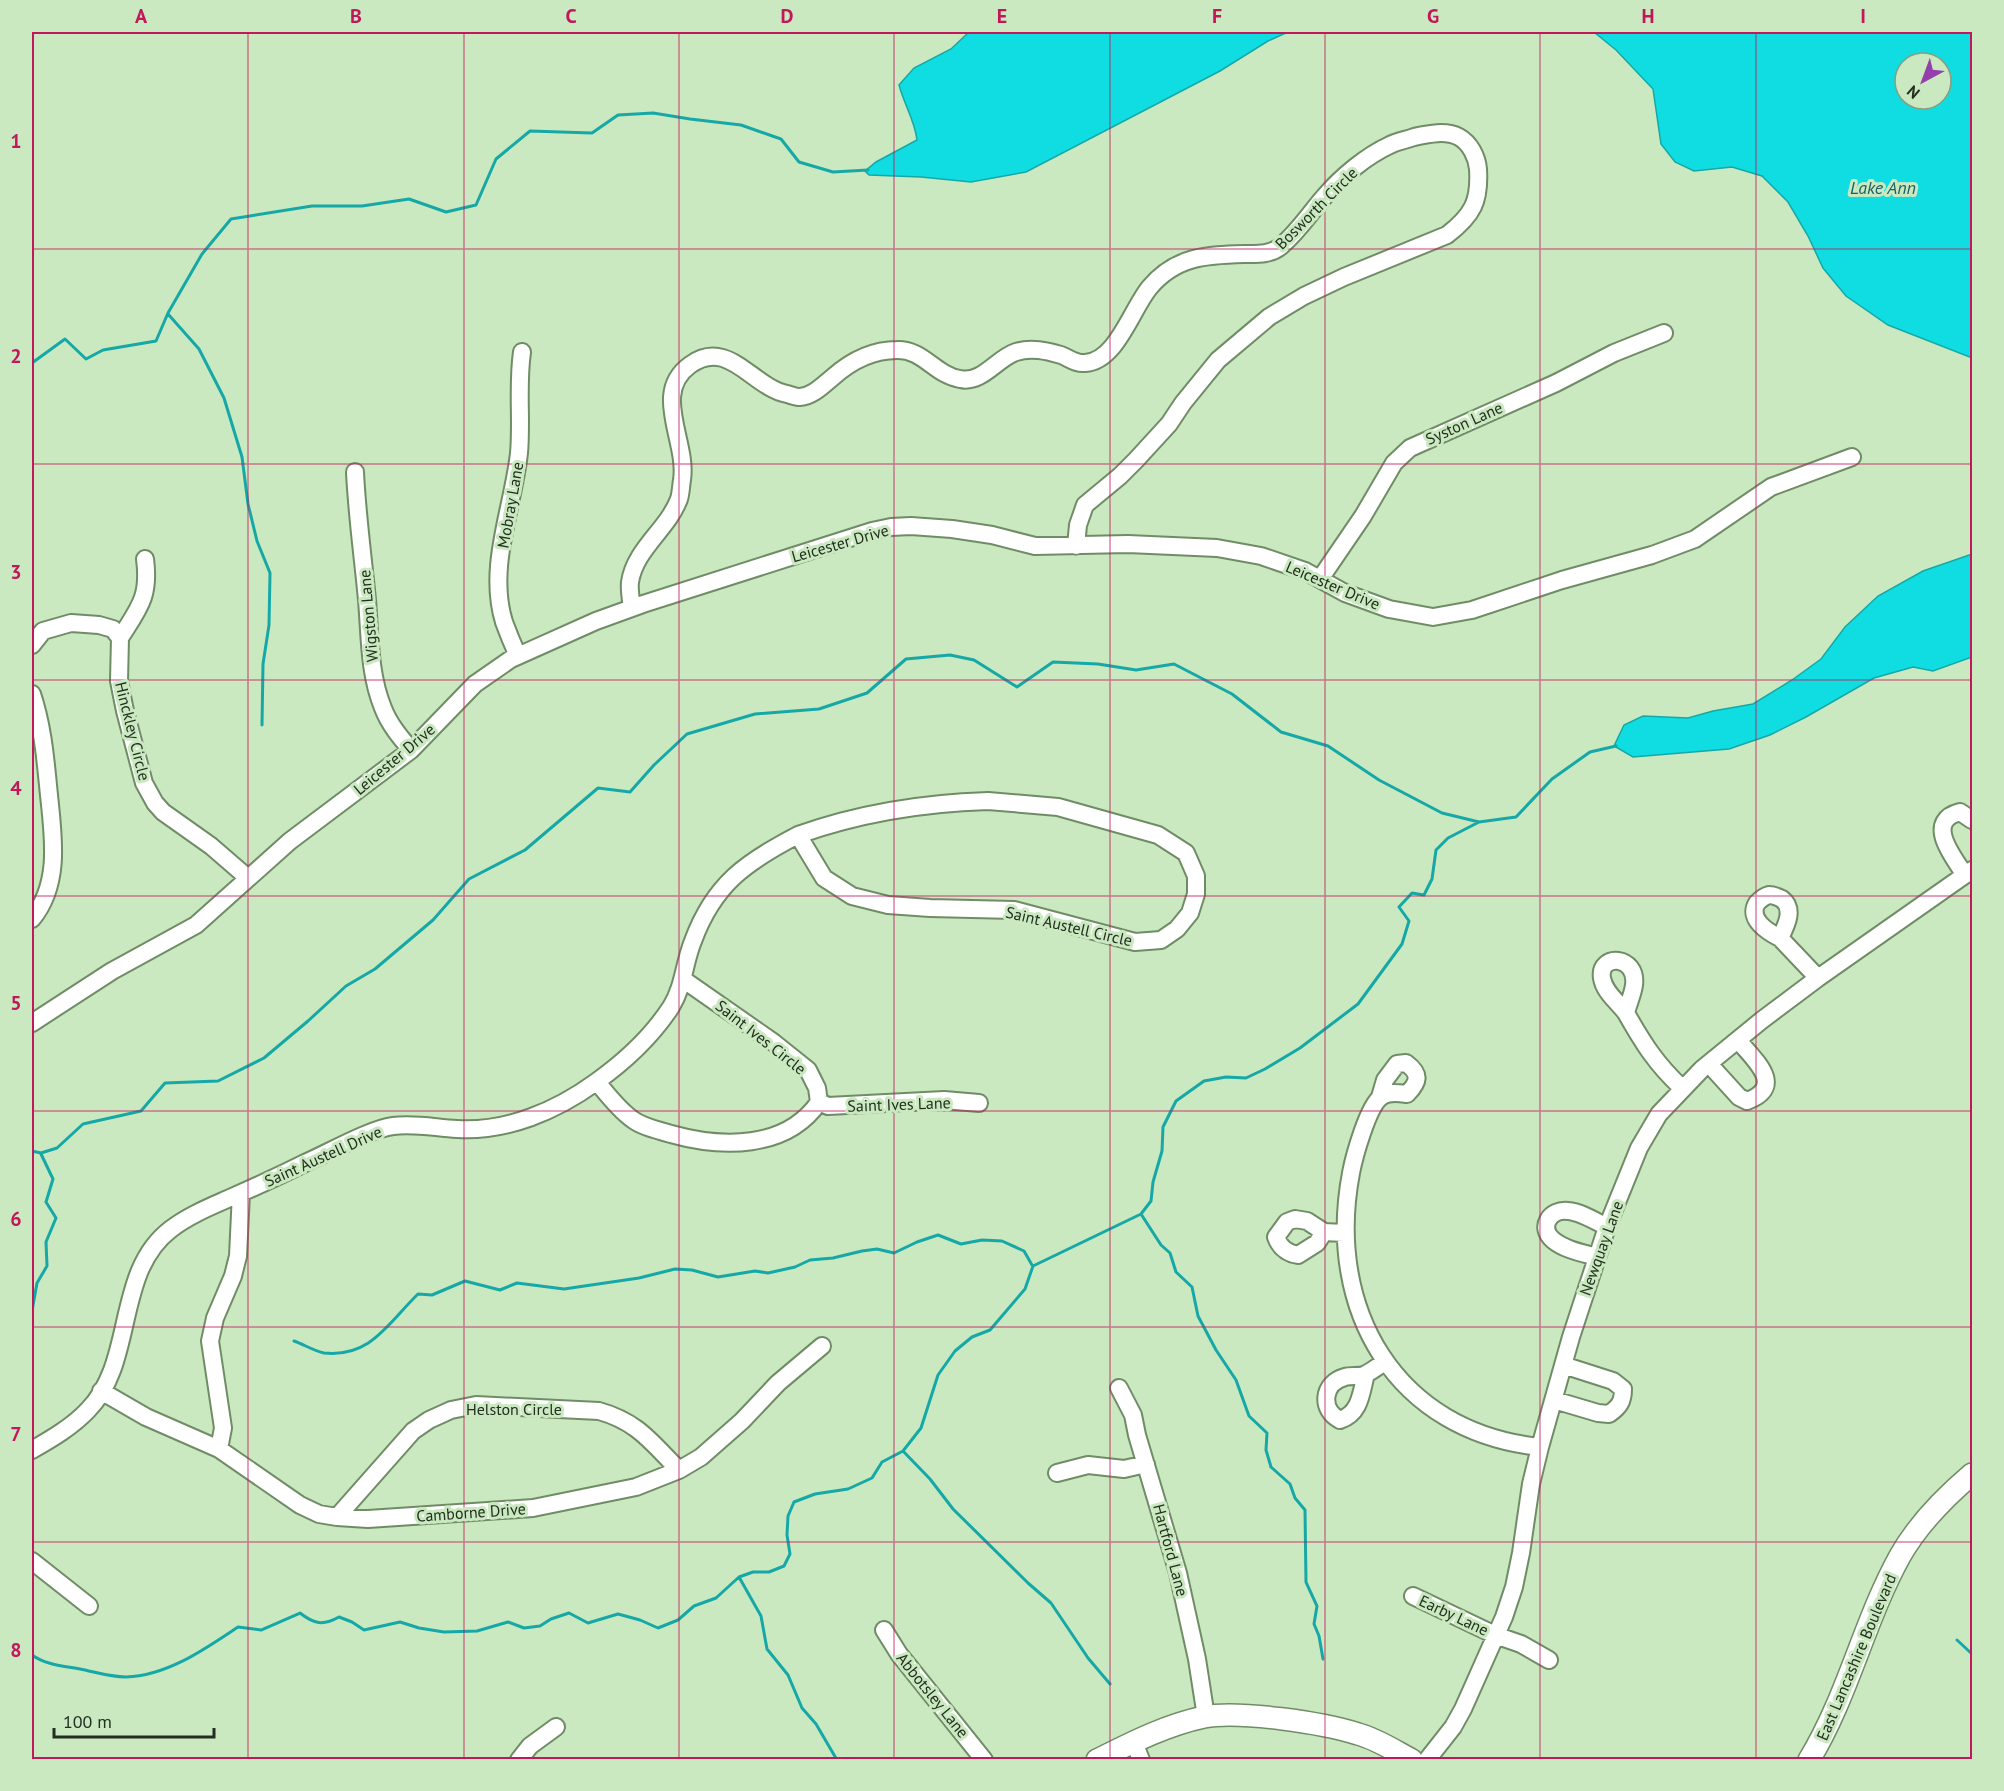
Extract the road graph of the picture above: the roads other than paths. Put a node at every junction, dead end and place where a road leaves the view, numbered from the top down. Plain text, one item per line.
1 (1664, 333) dead end
2 (522, 352) dead end
3 (1852, 457) dead end
4 (355, 472) dead end
5 (1076, 546) junction
6 (145, 560) dead end
7 (1320, 579) junction
8 (632, 608) junction
9 (120, 638) junction
10 (32, 645) edge
11 (518, 656) junction
12 (32, 694) edge
13 (411, 750) junction
14 (1972, 820) edge
15 (798, 835) junction
16 (1968, 877) edge
17 (248, 878) junction
18 (32, 919) edge
19 (1780, 938) dead end
20 (1818, 978) junction
21 (684, 980) junction
22 (1626, 1013) dead end
23 (32, 1023) edge
24 (1738, 1040) junction
25 (1709, 1064) junction
26 (597, 1082) junction
27 (1682, 1088) junction
28 (1380, 1097) dead end
29 (819, 1102) junction
30 (979, 1103) dead end
31 (241, 1193) junction
32 (1607, 1227) junction
33 (1324, 1232) dead end
34 (1344, 1233) junction
35 (1597, 1257) junction
36 (822, 1346) dead end
37 (1384, 1362) junction
38 (1563, 1365) junction
39 (1366, 1374) dead end
40 (1119, 1388) dead end
41 (101, 1391) junction
42 (1554, 1400) junction
43 (1540, 1447) junction
44 (219, 1449) junction
45 (32, 1450) edge
46 (1146, 1464) junction
47 (679, 1470) junction
48 (1057, 1473) dead end
49 (1972, 1474) edge
50 (337, 1517) junction
51 (32, 1561) edge
52 (1413, 1596) dead end
53 (89, 1606) dead end
54 (884, 1630) dead end
55 (1495, 1635) junction
56 (1549, 1660) dead end
57 (1206, 1717) junction
58 (556, 1727) dead end
59 (1137, 1751) edge
60 (519, 1760) edge
61 (984, 1760) edge
62 (1097, 1760) edge
63 (1412, 1760) edge
64 (1427, 1760) edge
65 (1809, 1760) edge

1 - 7 street, Syston Lane
2 - 11 street, Mobray Lane
3 - 7 street, Leicester Drive
4 - 13 street, Wigston Lane
5 - 7 street, Leicester Drive
5 - 8 street, Leicester Drive
5 - 8 street, Bosworth Circle
6 - 9 street
8 - 11 street, Leicester Drive
9 - 10 street
9 - 17 street, Hinckley Circle
11 - 13 street, Leicester Drive
12 - 18 street
13 - 17 street, Leicester Drive
14 - 16 street
15 - 15 street, Saint Austell Circle
15 - 21 street, Saint Austell Drive
16 - 20 street, Newquay Lane
17 - 23 street, Leicester Drive
19 - 20 street
20 - 24 street, Newquay Lane
21 - 26 street, Saint Austell Drive
21 - 29 street, Saint Ives Circle
22 - 27 street
24 - 25 street, Newquay Lane
24 - 25 street
25 - 27 street, Newquay Lane
26 - 29 street
26 - 31 street, Saint Austell Drive
27 - 32 street, Newquay Lane
28 - 34 street
29 - 30 street, Saint Ives Lane
31 - 41 street, Saint Austell Drive
31 - 44 street
32 - 35 street, Newquay Lane
32 - 35 street
33 - 34 street
34 - 37 street
35 - 38 street, Newquay Lane
36 - 47 street, Camborne Drive
37 - 39 street
37 - 43 street
38 - 42 street, Newquay Lane
38 - 42 street
40 - 46 street, Hartford Lane
41 - 44 street, Camborne Drive
41 - 45 street, Saint Austell Drive
42 - 43 street, Newquay Lane
43 - 55 street, Newquay Lane
44 - 50 street, Camborne Drive
46 - 48 street
46 - 57 street, Hartford Lane
47 - 50 street, Camborne Drive
47 - 50 street, Helston Circle
49 - 65 main road, East Lancashire Boulevard
51 - 53 street
52 - 55 street, Earby Lane
54 - 61 street, Abbotsley Lane
55 - 56 street, Earby Lane
55 - 64 street, Newquay Lane
57 - 59 main road
57 - 63 main road
58 - 60 street
59 - 62 main road

